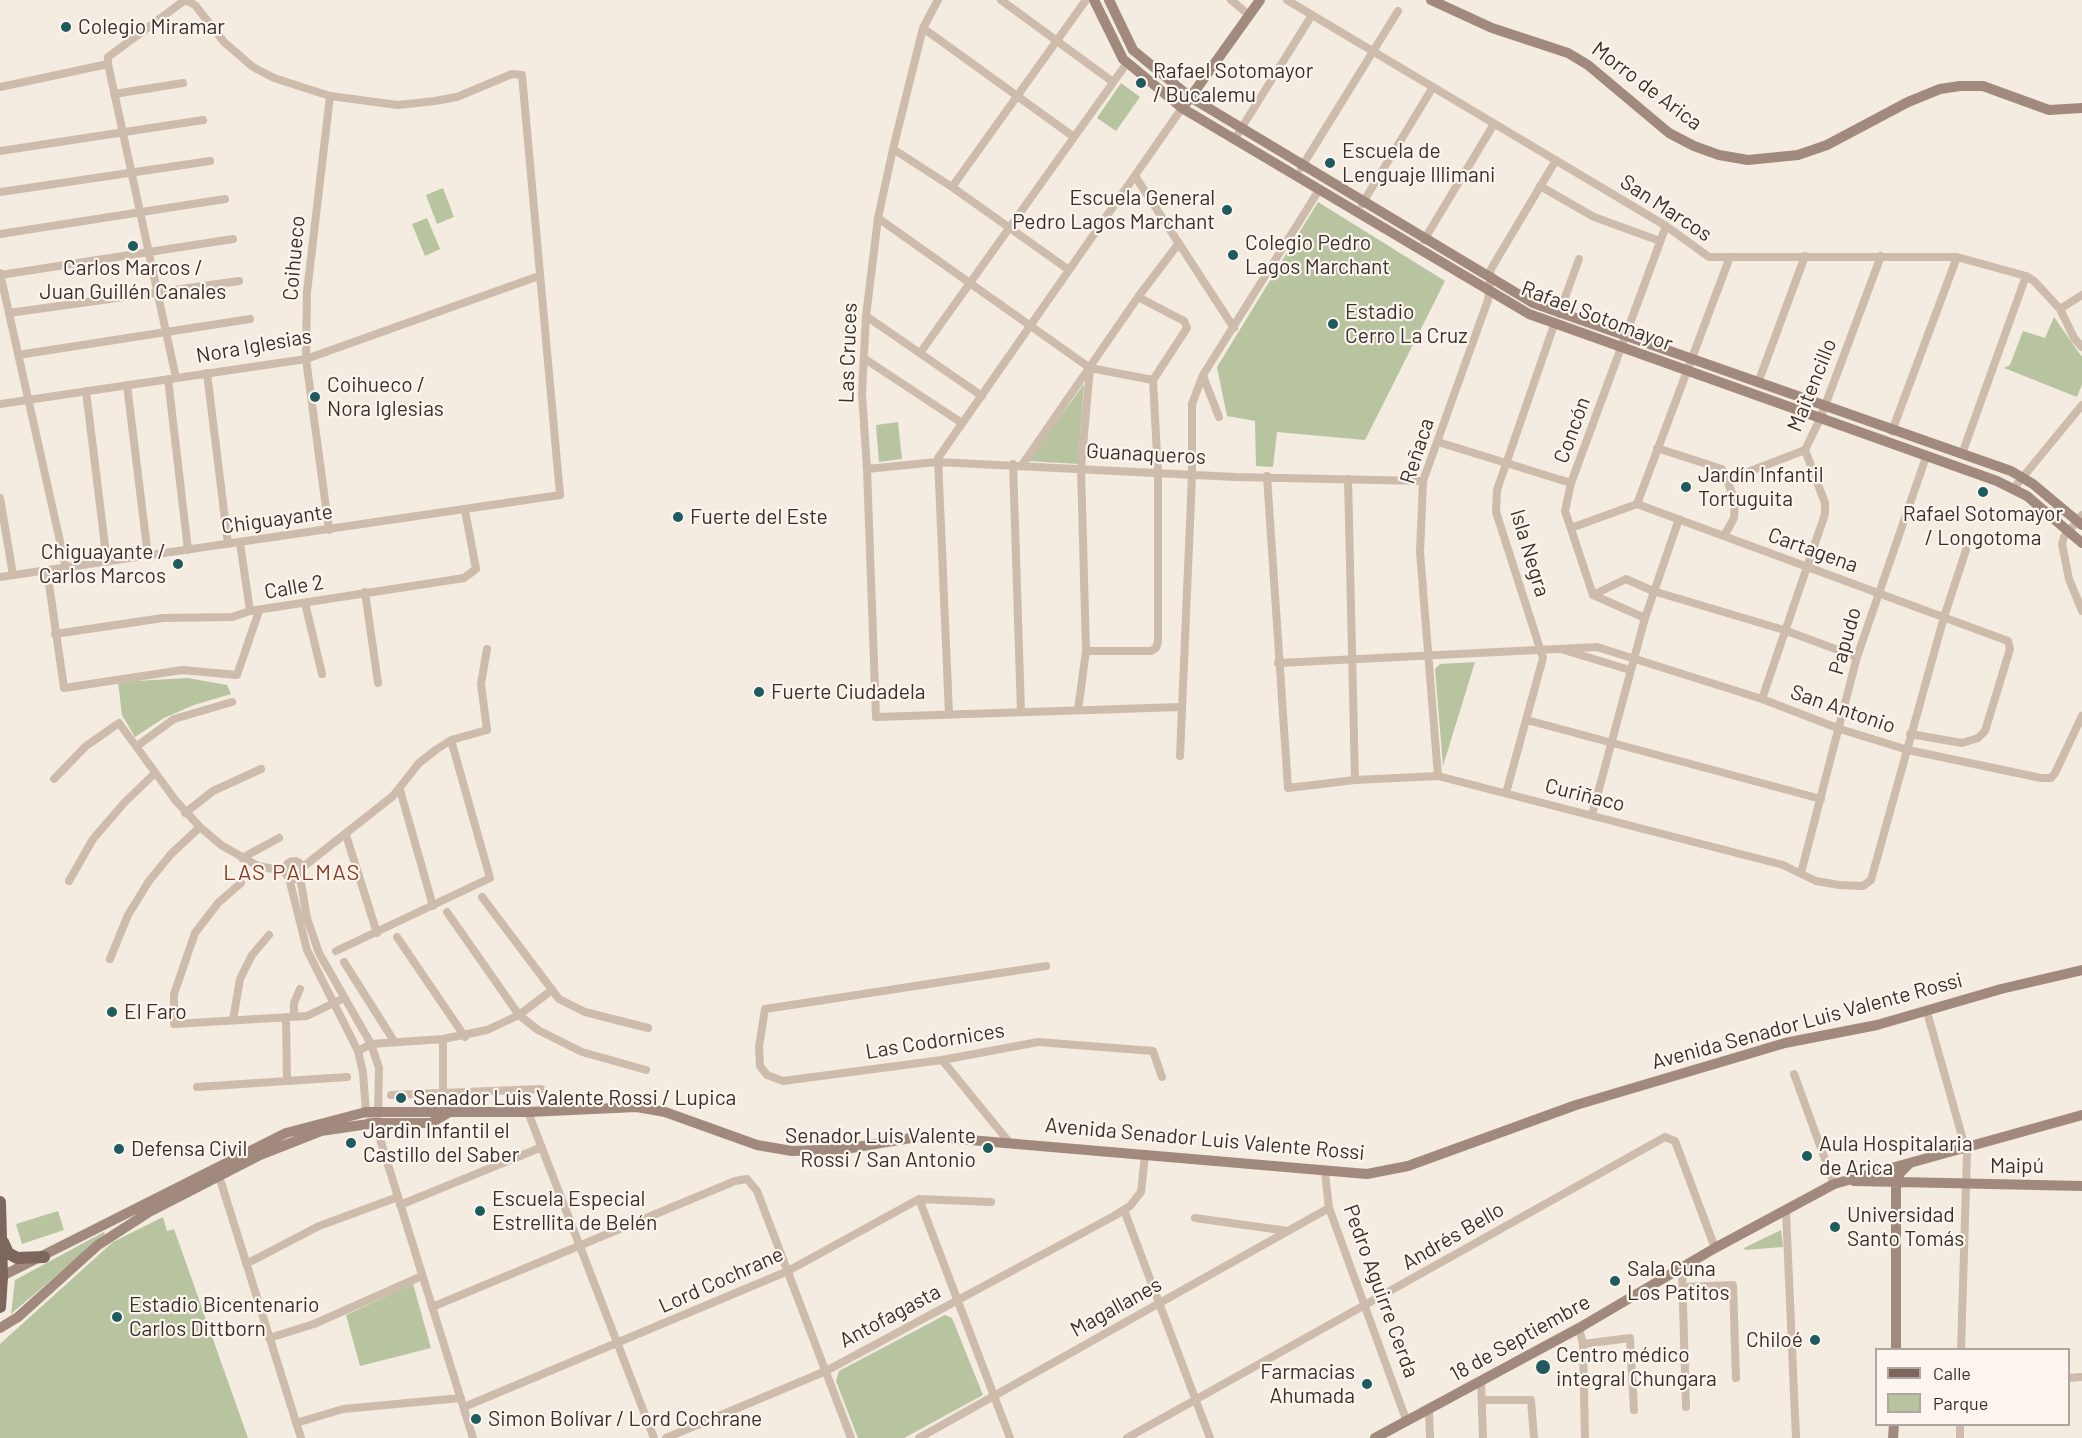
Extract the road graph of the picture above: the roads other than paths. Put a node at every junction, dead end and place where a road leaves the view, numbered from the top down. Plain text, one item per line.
1 (184, 0) edge
2 (938, 0) edge
3 (1001, 0) edge
4 (1086, 0) edge
5 (1094, 0) edge
6 (1108, 0) edge
7 (1231, 0) edge
8 (1260, 0) edge
9 (1287, 0) edge
10 (1431, 0) edge
11 (1012, 3) edge
12 (1398, 11) dead end
13 (1249, 15) junction
14 (1312, 15) junction
15 (924, 28) junction
16 (1057, 41) junction
17 (1372, 51) junction
18 (108, 63) junction
19 (1127, 63) junction
20 (1113, 82) junction
21 (183, 83) dead end
22 (0, 87) edge
23 (1433, 87) junction
24 (114, 94) junction
25 (330, 96) junction
26 (1017, 96) junction
27 (1190, 98) junction
28 (1182, 108) junction
29 (2082, 108) edge
30 (203, 120) dead end
31 (1494, 124) junction
32 (1241, 129) junction
33 (123, 132) junction
34 (1074, 137) junction
35 (1234, 140) junction
36 (893, 149) junction
37 (0, 151) edge
38 (1556, 160) junction
39 (210, 161) dead end
40 (1303, 166) junction
41 (132, 173) junction
42 (1135, 176) junction
43 (1296, 177) junction
44 (1540, 186) junction
45 (952, 187) junction
46 (1319, 190) junction
47 (0, 192) edge
48 (225, 199) dead end
49 (1363, 202) junction
50 (140, 212) junction
51 (1357, 213) junction
52 (878, 218) junction
53 (1666, 226) junction
54 (1009, 227) junction
55 (0, 234) edge
56 (233, 239) dead end
57 (1425, 239) junction
58 (1660, 241) junction
59 (1179, 243) junction
60 (1418, 250) junction
61 (149, 252) junction
62 (1805, 256) junction
63 (1881, 256) junction
64 (1957, 256) junction
65 (1730, 257) junction
66 (1579, 259) dead end
67 (1069, 270) junction
68 (0, 274) edge
69 (540, 276) junction
70 (2026, 276) junction
71 (1488, 277) junction
72 (239, 281) dead end
73 (969, 282) junction
74 (158, 292) junction
75 (1488, 292) junction
76 (2082, 295) edge
77 (1138, 297) junction
78 (2060, 309) junction
79 (9, 314) junction
80 (1559, 314) junction
81 (866, 316) junction
82 (250, 319) dead end
83 (1554, 325) junction
84 (1030, 326) junction
85 (1234, 328) junction
86 (166, 332) junction
87 (1625, 336) junction
88 (2082, 347) edge
89 (1621, 349) junction
90 (920, 353) junction
91 (18, 355) junction
92 (306, 359) junction
93 (865, 359) junction
94 (1691, 360) junction
95 (1090, 368) junction
96 (1687, 371) junction
97 (207, 373) junction
98 (1203, 375) junction
99 (172, 378) junction
100 (1153, 380) junction
101 (1758, 383) junction
102 (127, 385) junction
103 (86, 391) junction
104 (982, 396) junction
105 (28, 399) junction
106 (0, 404) edge
107 (2082, 405) edge
108 (1825, 406) junction
109 (1219, 417) dead end
110 (1820, 419) junction
111 (962, 423) junction
112 (1892, 431) junction
113 (1438, 442) junction
114 (1658, 448) junction
115 (1805, 450) junction
116 (1962, 454) junction
117 (1926, 457) junction
118 (937, 462) junction
119 (1505, 463) junction
120 (1018, 464) junction
121 (1081, 468) junction
122 (867, 470) junction
123 (1158, 473) junction
124 (1192, 475) junction
125 (1267, 476) junction
126 (2022, 476) junction
127 (1348, 479) junction
128 (1727, 480) junction
129 (1423, 481) junction
130 (1571, 483) junction
131 (2014, 488) junction
132 (0, 498) edge
133 (1637, 504) junction
134 (465, 510) junction
135 (1679, 519) junction
136 (2080, 520) edge
137 (1571, 528) junction
138 (329, 530) junction
139 (2069, 531) junction
140 (1724, 536) junction
141 (240, 543) junction
142 (2082, 543) edge
143 (228, 544) junction
144 (188, 550) junction
145 (1966, 550) dead end
146 (148, 556) junction
147 (107, 562) junction
148 (1806, 566) junction
149 (66, 568) junction
150 (48, 570) junction
151 (13, 575) junction
152 (0, 577) edge
153 (1653, 591) junction
154 (365, 592) junction
155 (1878, 593) junction
156 (1593, 596) junction
157 (305, 603) junction
158 (250, 611) junction
159 (259, 611) junction
160 (2082, 611) edge
161 (1944, 617) junction
162 (1645, 618) junction
163 (1784, 630) junction
164 (55, 634) junction
165 (487, 649) dead end
166 (1559, 649) junction
167 (1541, 650) junction
168 (1086, 651) junction
169 (1429, 657) junction
170 (1857, 657) junction
171 (1633, 658) junction
172 (1352, 660) junction
173 (1278, 663) junction
174 (1630, 670) junction
175 (322, 674) dead end
176 (378, 683) dead end
177 (1762, 699) junction
178 (232, 702) dead end
179 (1181, 707) junction
180 (1078, 710) junction
181 (1021, 712) junction
182 (949, 714) junction
183 (2082, 716) edge
184 (1527, 720) junction
185 (1840, 729) junction
186 (1910, 734) junction
187 (1978, 738) joint
188 (451, 740) junction
189 (1610, 742) junction
190 (137, 746) junction
191 (1908, 750) junction
192 (1180, 756) dead end
193 (261, 769) dead end
194 (155, 773) junction
195 (1438, 776) junction
196 (54, 779) dead end
197 (1356, 780) junction
198 (400, 790) junction
199 (1506, 793) junction
200 (1821, 799) junction
201 (185, 813) junction
202 (1592, 815) junction
203 (200, 827) junction
204 (346, 835) junction
205 (279, 838) dead end
206 (242, 858) junction
207 (303, 867) junction
208 (1801, 873) junction
209 (287, 875) junction
210 (300, 877) junction
211 (69, 881) dead end
212 (241, 883) dead end
213 (482, 897) dead end
214 (433, 906) junction
215 (447, 912) dead end
216 (377, 933) junction
217 (269, 935) dead end
218 (397, 937) dead end
219 (336, 951) dead end
220 (110, 959) dead end
221 (344, 962) dead end
222 (1046, 966) dead end
223 (2082, 970) edge
224 (300, 989) dead end
225 (552, 990) junction
226 (344, 998) junction
227 (333, 1004) junction
228 (1927, 1012) junction
229 (519, 1015) junction
230 (290, 1017) junction
231 (233, 1020) junction
232 (648, 1028) dead end
233 (465, 1036) junction
234 (443, 1039) junction
235 (394, 1041) junction
236 (371, 1044) junction
237 (358, 1051) junction
238 (942, 1060) junction
239 (646, 1070) dead end
240 (1794, 1074) dead end
241 (347, 1077) dead end
242 (1162, 1077) dead end
243 (286, 1081) junction
244 (197, 1087) dead end
245 (541, 1089) dead end
246 (443, 1093) junction
247 (391, 1095) dead end
248 (379, 1110) junction
249 (366, 1112) junction
250 (528, 1112) junction
251 (448, 1113) junction
252 (2082, 1115) edge
253 (375, 1123) junction
254 (1009, 1142) junction
255 (1965, 1146) junction
256 (542, 1147) junction
257 (1145, 1155) junction
258 (1914, 1161) junction
259 (1325, 1173) junction
260 (219, 1176) junction
261 (1839, 1182) junction
262 (1896, 1182) junction
263 (1966, 1185) junction
264 (2082, 1186) edge
265 (919, 1199) junction
266 (399, 1201) junction
267 (0, 1202) edge
268 (991, 1202) dead end
269 (1329, 1208) junction
270 (1124, 1210) junction
271 (1786, 1212) junction
272 (1195, 1218) dead end
273 (1288, 1231) junction
274 (0, 1235) edge
275 (580, 1245) junction
276 (1715, 1248) junction
277 (44, 1257) junction
278 (246, 1264) junction
279 (1682, 1269) junction
280 (788, 1271) junction
281 (422, 1276) junction
282 (1, 1277) edge
283 (1683, 1287) junction
284 (957, 1300) junction
285 (1159, 1304) junction
286 (432, 1306) junction
287 (1365, 1306) junction
288 (0, 1307) edge
289 (0, 1328) edge
290 (1579, 1328) junction
291 (269, 1338) junction
292 (618, 1344) junction
293 (1583, 1344) junction
294 (1896, 1348) edge
295 (1961, 1348) edge
296 (826, 1371) junction
297 (1736, 1378) dead end
298 (1481, 1381) junction
299 (994, 1396) junction
300 (461, 1398) junction
301 (1196, 1400) junction
302 (1482, 1400) junction
303 (464, 1407) junction
304 (1686, 1407) dead end
305 (1429, 1410) junction
306 (1634, 1410) dead end
307 (1407, 1422) junction
308 (296, 1423) junction
309 (1380, 1437) edge
310 (300, 1438) edge
311 (473, 1438) edge
312 (654, 1438) edge
313 (666, 1438) edge
314 (852, 1438) edge
315 (919, 1438) edge
316 (1010, 1438) edge
317 (1127, 1438) edge
318 (1210, 1438) edge
319 (1430, 1438) edge
320 (1484, 1438) edge
321 (1534, 1438) edge
322 (1585, 1438) edge
323 (1796, 1438) edge

1 - 18 street
1 - 25 street
2 - 15 street, Las Cruces
3 - 11 street
4 - 16 street
5 - 19 main road, Rafael Sotomayor
6 - 27 main road, Rafael Sotomayor
7 - 13 street
8 - 13 main road
9 - 14 street, San Marcos
10 - 29 main road, Morro de Arica
11 - 16 street
12 - 17 street
13 - 27 main road
14 - 17 street, San Marcos
14 - 32 street
15 - 26 street
15 - 36 street, Las Cruces
16 - 20 street
16 - 26 street
17 - 23 street, San Marcos
17 - 40 street
18 - 22 street
18 - 24 street
19 - 20 street
19 - 28 main road, Rafael Sotomayor
20 - 34 street
21 - 24 street
23 - 31 street, San Marcos
23 - 49 street
24 - 33 street
25 - 69 street
25 - 92 street, Coihueco
26 - 34 street
26 - 45 street
27 - 28 main road
27 - 32 main road, Rafael Sotomayor
28 - 35 main road, Rafael Sotomayor
28 - 42 street
30 - 33 street
31 - 38 street, San Marcos
31 - 57 street
32 - 35 street
32 - 40 main road, Rafael Sotomayor
33 - 37 street
33 - 41 street
34 - 54 street
35 - 43 main road, Rafael Sotomayor
36 - 45 street
36 - 52 street, Las Cruces
38 - 44 street, Reñaca
38 - 53 street, San Marcos
39 - 41 street
40 - 43 street
40 - 49 main road, Rafael Sotomayor
41 - 47 street
41 - 50 street
42 - 59 street
42 - 67 street
43 - 46 main road, Rafael Sotomayor
44 - 58 street, San Marcos
44 - 71 street, Reñaca
45 - 54 street
46 - 51 main road, Rafael Sotomayor
46 - 85 street
48 - 50 street
49 - 51 street
49 - 57 main road, Rafael Sotomayor
50 - 55 street
50 - 61 street
51 - 60 main road, Rafael Sotomayor
52 - 73 street
52 - 81 street, Las Cruces
53 - 58 street, Concón
53 - 65 street, San Marcos
54 - 67 street
54 - 73 street
56 - 61 street
57 - 60 street
57 - 71 main road, Rafael Sotomayor
58 - 87 street, Concón
59 - 77 street
59 - 85 street
60 - 75 main road, Rafael Sotomayor
61 - 68 street
61 - 74 street
62 - 63 street, San Marcos
62 - 65 street, San Marcos
62 - 101 street
63 - 64 street, San Marcos
63 - 108 street, Maitencillo
64 - 70 street, San Marcos
64 - 112 street
65 - 94 street
66 - 80 street
67 - 84 street
68 - 79 street
69 - 92 street, Nora Iglesias
69 - 134 street, Chiguayante
70 - 78 street, San Marcos
70 - 116 street
71 - 75 street, Reñaca
71 - 80 main road, Rafael Sotomayor
72 - 74 street
73 - 84 street
73 - 90 street
74 - 79 street
74 - 86 street
75 - 83 main road, Rafael Sotomayor
75 - 113 street, Reñaca
76 - 78 street
77 - 95 street
77 - 100 street
78 - 88 street, San Marcos
79 - 91 street
80 - 87 main road, Rafael Sotomayor
81 - 90 street
81 - 93 street, Las Cruces
82 - 86 street
83 - 89 main road, Rafael Sotomayor
83 - 119 street, Isla Negra
84 - 95 street
84 - 104 street
85 - 98 street
86 - 91 street
86 - 99 street
87 - 89 street, Concón
87 - 94 main road, Rafael Sotomayor
89 - 96 main road, Rafael Sotomayor
89 - 130 street, Concón
90 - 104 street
91 - 105 street
92 - 97 street, Nora Iglesias
92 - 138 street, Coihueco
93 - 111 street
93 - 122 street, Las Cruces
94 - 96 street
94 - 101 main road, Rafael Sotomayor
95 - 100 street
95 - 120 street
95 - 121 street
96 - 110 main road, Rafael Sotomayor
96 - 114 street
97 - 99 street, Nora Iglesias
97 - 143 street
98 - 109 street
98 - 124 street
99 - 102 street, Nora Iglesias
99 - 144 street
100 - 123 street
101 - 108 main road, Rafael Sotomayor
102 - 103 street, Nora Iglesias
102 - 146 street
103 - 105 street, Nora Iglesias
103 - 147 street
104 - 111 street
105 - 106 street, Nora Iglesias
105 - 149 street
107 - 126 street
108 - 110 street, Maitencillo
108 - 112 main road, Rafael Sotomayor
110 - 115 street, Maitencillo
110 - 117 main road, Rafael Sotomayor
111 - 118 street
112 - 116 main road, Rafael Sotomayor
113 - 119 street
113 - 129 street, Reñaca
114 - 128 street
114 - 133 street
115 - 128 street
115 - 148 street, Maitencillo
116 - 126 main road, Rafael Sotomayor
117 - 131 main road, Rafael Sotomayor
117 - 155 street, Papudo
118 - 120 street, Guanaqueros
118 - 122 street, Guanaqueros
118 - 182 street
119 - 130 street
119 - 167 street, Isla Negra
120 - 121 street, Guanaqueros
120 - 181 street
121 - 123 street, Guanaqueros
121 - 168 street
122 - 182 street, Las Cruces
123 - 124 street, Guanaqueros
123 - 168 street
124 - 125 street, Guanaqueros
124 - 179 street
125 - 127 street, Guanaqueros
125 - 173 street
126 - 131 street
126 - 136 main road, Rafael Sotomayor
127 - 129 street, Guanaqueros
127 - 172 street
128 - 140 street
129 - 169 street, Reñaca
130 - 137 street, Concón
131 - 139 main road, Rafael Sotomayor
132 - 151 street
133 - 135 street, Cartagena
133 - 137 street
134 - 138 street, Chiguayante
134 - 154 street, Calle 2
135 - 140 street, Cartagena
135 - 153 street
136 - 139 street
137 - 156 street, Concón
138 - 141 street, Chiguayante
139 - 142 main road, Rafael Sotomayor
139 - 160 street
140 - 148 street, Cartagena
141 - 143 street, Chiguayante
141 - 158 street
143 - 144 street, Chiguayante
144 - 146 street, Chiguayante
145 - 161 street
146 - 147 street, Chiguayante
147 - 149 street, Chiguayante
148 - 155 street, Cartagena
148 - 163 street, Maitencillo
149 - 150 street, Chiguayante
150 - 151 street, Chiguayante
150 - 164 street
151 - 152 street, Chiguayante
153 - 156 street
153 - 162 street
153 - 163 street
154 - 157 street, Calle 2
154 - 176 street
155 - 161 street, Cartagena
155 - 170 street, Papudo
156 - 162 street
157 - 159 street, Calle 2
157 - 175 street
158 - 159 street, Calle 2
158 - 164 street, Calle 2
159 - 164 street
161 - 186 street
161 - 187 street, Cartagena
162 - 171 street
163 - 170 street
163 - 177 street, Maitencillo
165 - 188 street
166 - 167 street, San Antonio
166 - 171 street, San Antonio
166 - 174 street, San Antonio
167 - 169 street, San Antonio
167 - 184 street, Isla Negra
168 - 180 street
169 - 172 street, San Antonio
169 - 195 street, Reñaca
170 - 185 street, Papudo
171 - 174 street
171 - 177 street, San Antonio
172 - 173 street, San Antonio
172 - 197 street
173 - 197 street, Curiñaco
174 - 189 street
177 - 185 street, San Antonio
178 - 190 street
179 - 180 street
179 - 192 street
180 - 181 street
181 - 182 street
183 - 191 street, San Antonio
184 - 189 street
184 - 199 street, Isla Negra
185 - 191 street, San Antonio
185 - 200 street, Papudo
186 - 187 street, San Antonio
186 - 191 street
188 - 198 street
188 - 214 street
189 - 200 street
189 - 202 street
190 - 194 street
190 - 196 street
191 - 208 street, Curiñaco
193 - 201 street
194 - 201 street
194 - 211 street
195 - 197 street, Curiñaco
195 - 199 street, Curiñaco
198 - 204 street
198 - 214 street
199 - 202 street, Curiñaco
200 - 208 street, Papudo
201 - 203 street
202 - 208 street, Curiñaco
203 - 206 street
203 - 220 street
204 - 207 street
204 - 216 street
205 - 206 street
206 - 209 street
207 - 209 street
207 - 210 street
209 - 210 street
209 - 227 street
210 - 226 street
212 - 231 street
213 - 225 street
214 - 216 street
215 - 229 street
216 - 219 street
217 - 231 street
218 - 233 street
221 - 235 street
222 - 238 street, Las Codornices
223 - 228 main road, Avenida Senador Luis Valente Rossi
224 - 230 street
225 - 229 street
225 - 232 street
226 - 227 street
226 - 236 street
227 - 230 street
227 - 237 street
228 - 255 street
228 - 259 main road, Avenida Senador Luis Valente Rossi
229 - 233 street
229 - 239 street
230 - 231 street
230 - 243 street
233 - 234 street
234 - 235 street
234 - 246 street
235 - 236 street
236 - 237 street
236 - 248 street
237 - 249 street
238 - 242 street, Las Codornices
238 - 254 street
240 - 261 street
241 - 243 street
243 - 244 street
245 - 246 street
246 - 247 street
248 - 249 main road, Avenida Senador Luis Valente Rossi
248 - 251 main road, Avenida Senador Luis Valente Rossi
248 - 253 street
249 - 253 street
249 - 277 main road, Avenida Senador Luis Valente Rossi
250 - 251 main road, Avenida Senador Luis Valente Rossi
250 - 254 main road, Avenida Senador Luis Valente Rossi
250 - 256 street
251 - 253 main road, Avenida Senador Luis Valente Rossi
252 - 255 main road, 18 de Septiembre
253 - 260 main road, Avenida Senador Luis Valente Rossi
253 - 266 street
254 - 257 main road, Avenida Senador Luis Valente Rossi
255 - 258 main road, 18 de Septiembre
255 - 263 street
256 - 266 street
256 - 275 street
257 - 259 main road, Avenida Senador Luis Valente Rossi
257 - 270 street
258 - 261 main road, 18 de Septiembre
258 - 262 main road
259 - 269 street, Pedro Aguirre Cerda
260 - 278 street
260 - 289 main road, Avenida Senador Luis Valente Rossi
261 - 262 main road, Maipú
261 - 271 main road, 18 de Septiembre
262 - 263 main road, Maipú
262 - 294 main road
263 - 264 main road, Maipú
263 - 295 street
265 - 268 street
265 - 280 street, Lord Cochrane
265 - 284 street
266 - 278 street
266 - 281 street
267 - 274 main road
269 - 273 street, Magallanes
269 - 287 street, Pedro Aguirre Cerda
270 - 284 street, Antofagasta
270 - 285 street
271 - 276 main road, 18 de Septiembre
271 - 323 street
272 - 273 street
273 - 285 street, Magallanes
274 - 277 main road
274 - 282 main road
275 - 280 street
275 - 286 street
275 - 292 street
276 - 279 main road, 18 de Septiembre
276 - 287 street, Andrés Bello
277 - 282 main road, Avenida Senador Luis Valente Rossi
278 - 291 street
279 - 283 street
279 - 290 main road, 18 de Septiembre
280 - 292 street, Lord Cochrane
280 - 296 street
281 - 286 street
281 - 291 street
282 - 288 main road
283 - 297 street
283 - 304 street
284 - 296 street, Antofagasta
284 - 299 street
285 - 299 street, Magallanes
285 - 301 street
286 - 300 street
287 - 301 street, Andrés Bello
287 - 307 street, Pedro Aguirre Cerda
290 - 293 street
290 - 298 main road, 18 de Septiembre
291 - 308 street
292 - 303 street, Lord Cochrane
292 - 312 street
293 - 306 street
293 - 322 street
296 - 313 street, Antofagasta
296 - 314 street
298 - 302 street
298 - 305 main road, 18 de Septiembre
299 - 315 street, Magallanes
299 - 316 street
300 - 303 street
300 - 308 street
301 - 317 street, Andrés Bello
301 - 318 street
302 - 320 street
302 - 321 street
303 - 311 street
305 - 307 main road, 18 de Septiembre
305 - 319 street
307 - 309 main road, 18 de Septiembre
308 - 310 street

